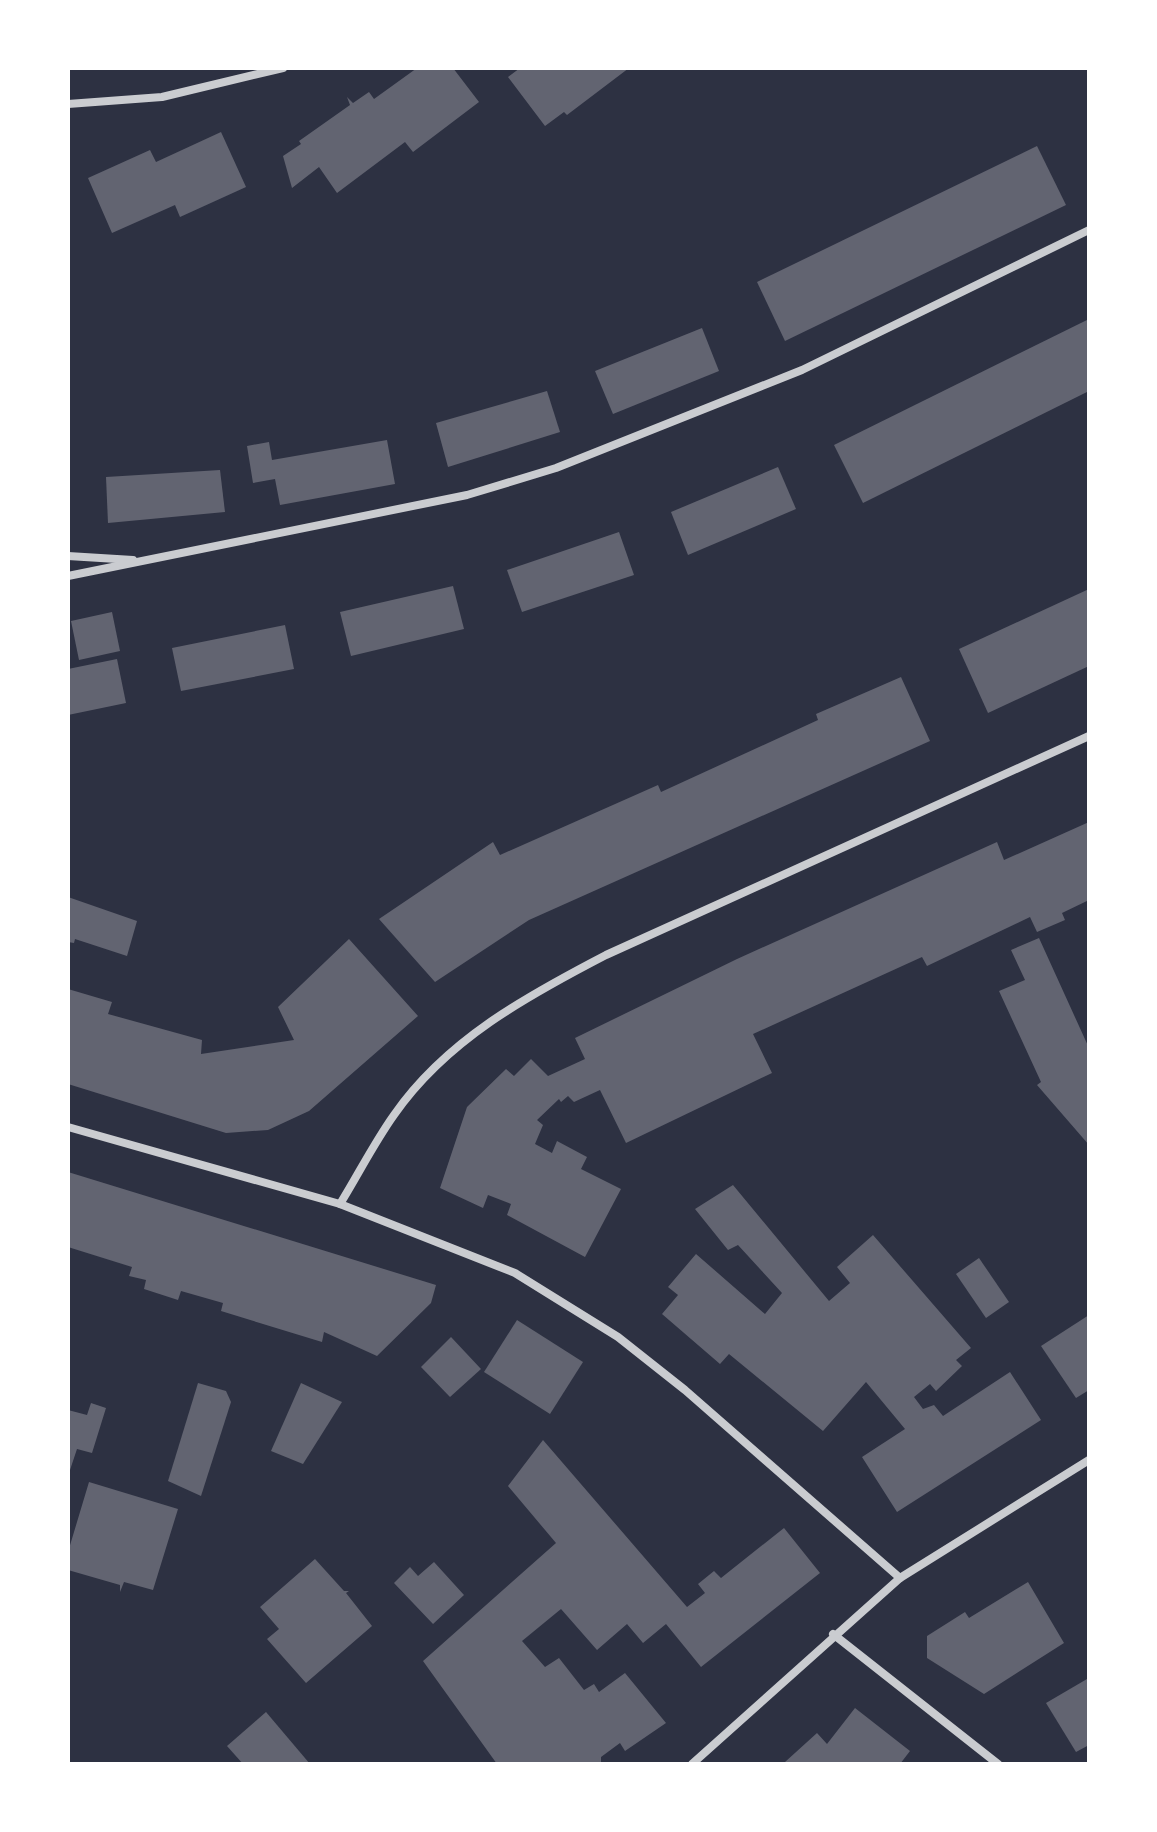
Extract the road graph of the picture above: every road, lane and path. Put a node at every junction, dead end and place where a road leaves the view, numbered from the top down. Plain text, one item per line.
1 (283, 68) edge
2 (68, 104) edge
3 (1089, 230) edge
4 (68, 556) edge
5 (146, 561) junction
6 (68, 576) edge
7 (1089, 736) edge
8 (68, 1127) edge
9 (340, 1204) junction
10 (1089, 1460) edge
11 (900, 1578) junction
12 (833, 1634) junction
13 (692, 1764) edge
14 (998, 1764) edge

1 - 2 street
3 - 5 street
4 - 5 street
5 - 6 street
7 - 9 street
8 - 9 street
9 - 11 street
10 - 11 street
11 - 12 street
12 - 13 street
12 - 14 street

